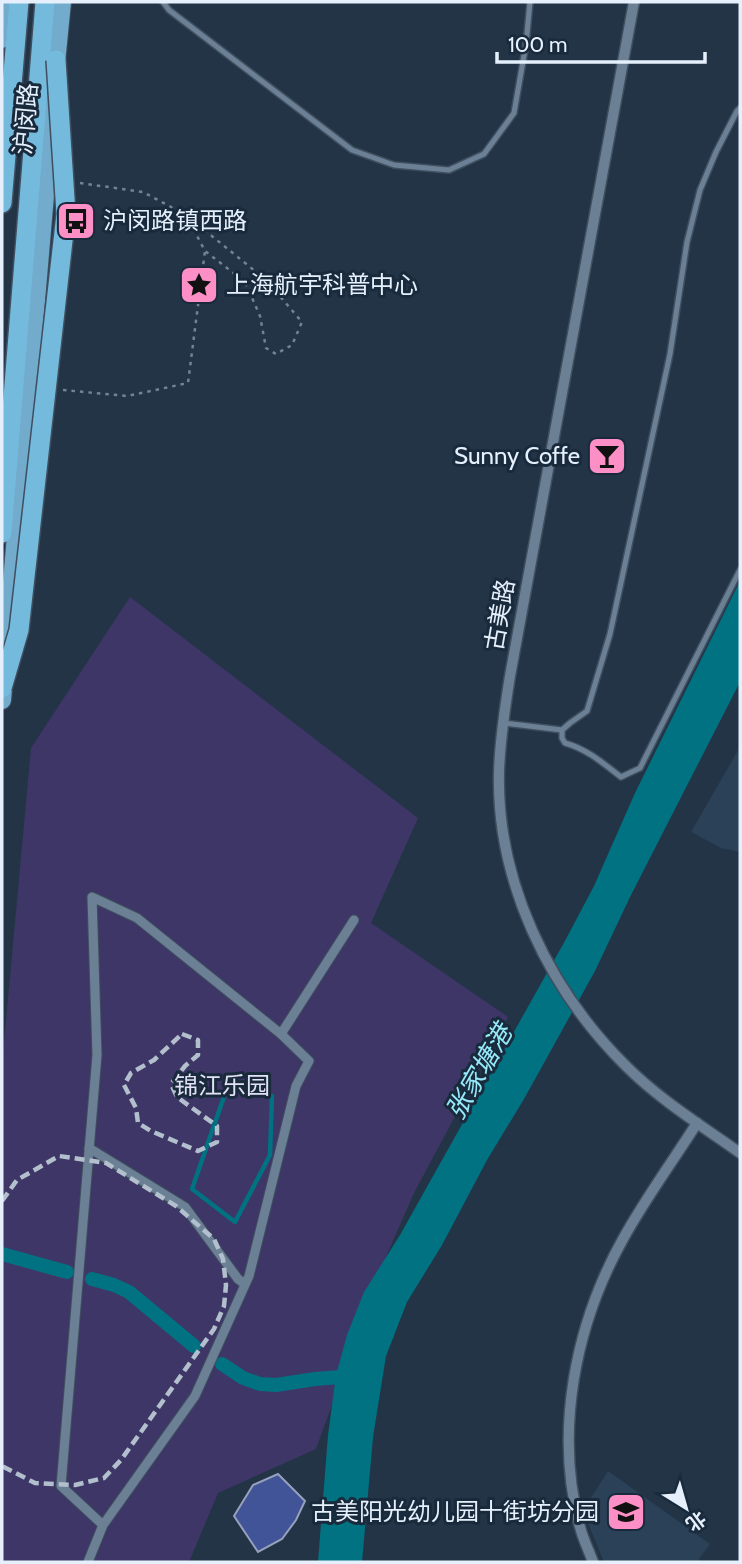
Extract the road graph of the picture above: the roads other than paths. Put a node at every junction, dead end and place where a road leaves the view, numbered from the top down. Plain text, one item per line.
1 (5, 2) edge
2 (19, 2) edge
3 (45, 2) edge
4 (62, 2) edge
5 (163, 2) edge
6 (530, 2) edge
7 (634, 2) edge
8 (2, 39) edge
9 (56, 60) junction
10 (740, 108) edge
11 (2, 203) edge
12 (2, 533) edge
13 (740, 570) edge
14 (2, 688) edge
15 (2, 701) edge
16 (502, 723) junction
17 (562, 730) junction
18 (354, 920) dead end
19 (281, 1034) junction
20 (697, 1123) junction
21 (89, 1148) junction
22 (740, 1153) edge
23 (244, 1284) junction
24 (103, 1525) junction
25 (88, 1562) edge
26 (593, 1562) edge

1 - 8 main road
2 - 11 highway
3 - 12 highway
4 - 9 main road, 沪闵路
5 - 6 lane
7 - 16 street, 古美路
9 - 14 highway, bridge
9 - 15 main road, 沪闵路
10 - 17 lane
13 - 17 lane
16 - 17 lane
16 - 20 street, 古美路
18 - 19 street
19 - 21 street
19 - 23 street
20 - 22 street, 古美路
20 - 26 street
21 - 23 street
21 - 24 street
23 - 24 street
24 - 25 street

